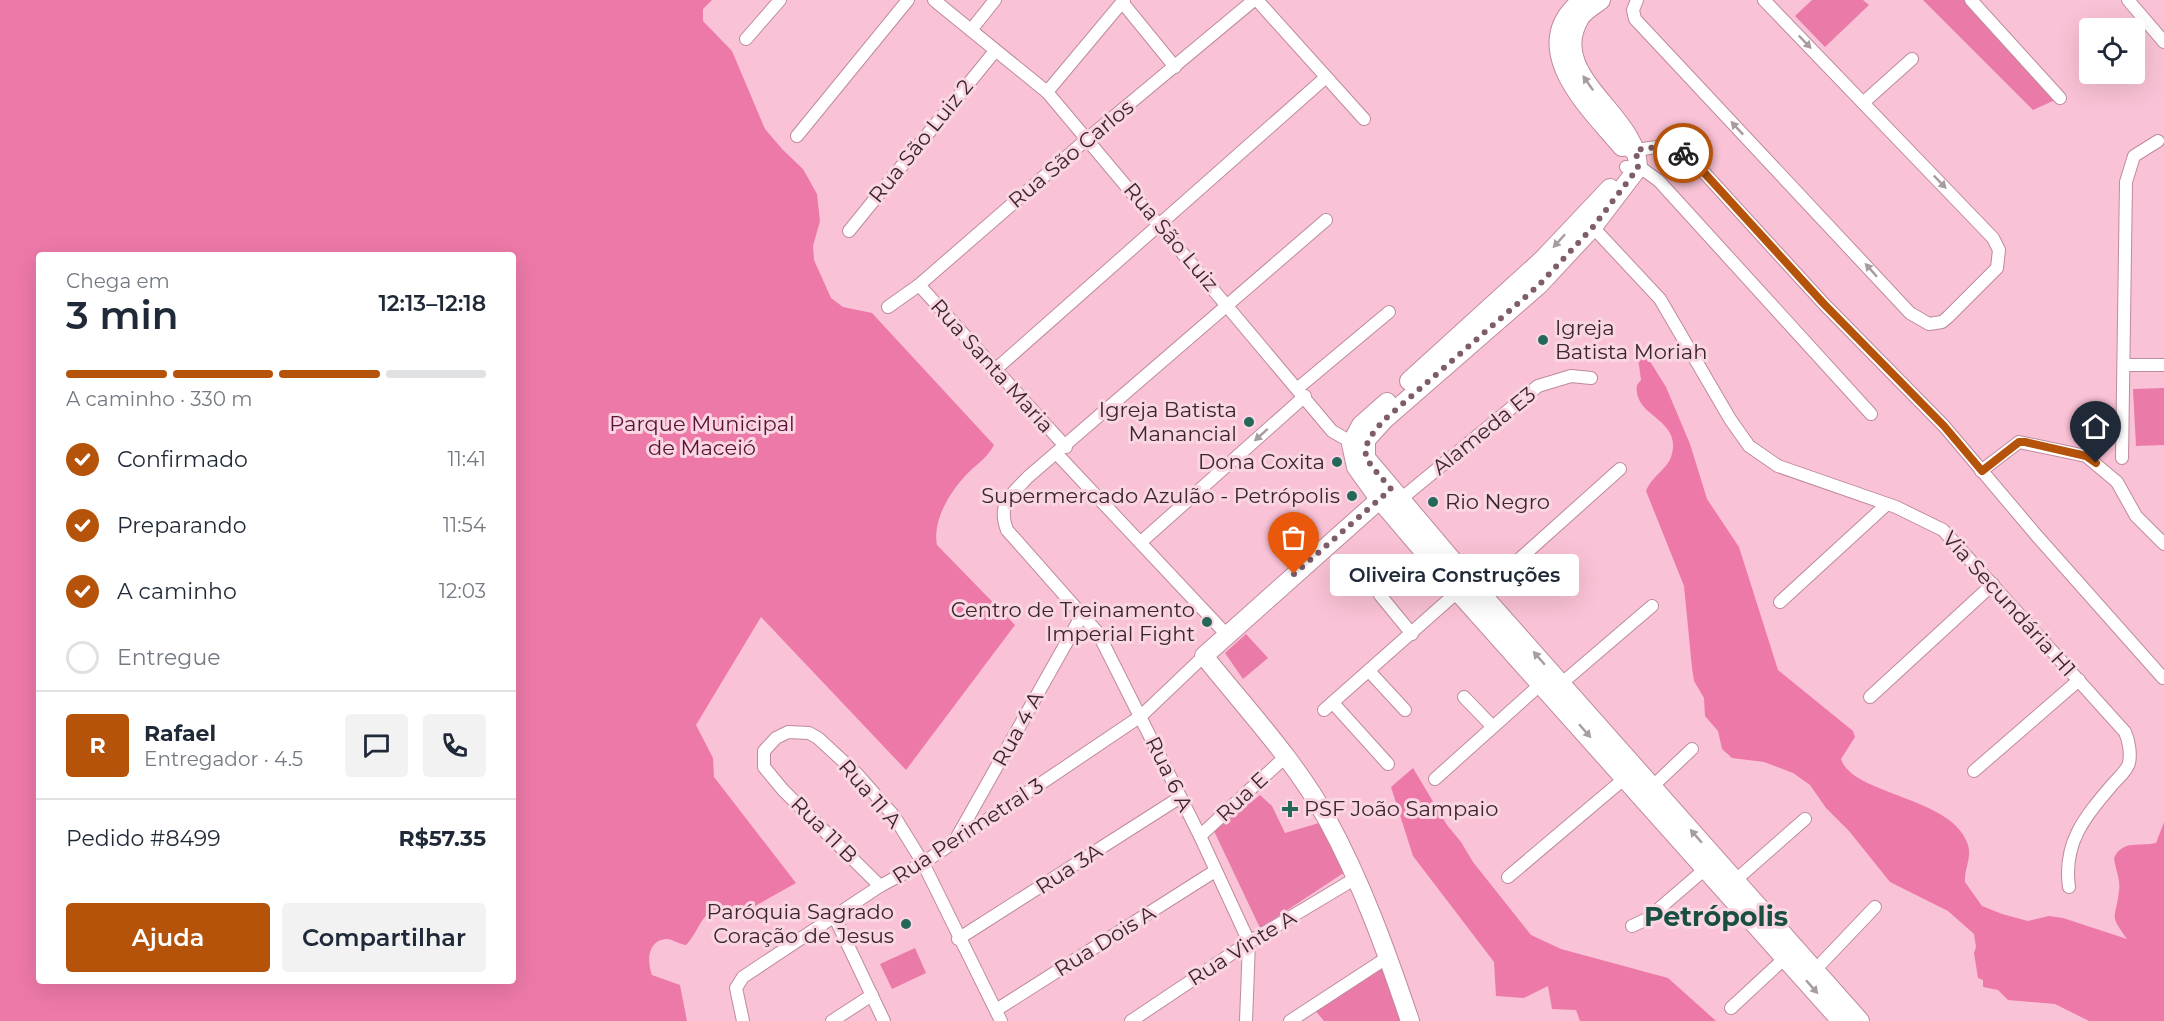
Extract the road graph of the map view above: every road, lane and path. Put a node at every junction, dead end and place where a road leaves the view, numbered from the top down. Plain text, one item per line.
1 (780, 0) edge
2 (908, 0) edge
3 (934, 0) edge
4 (995, 0) edge
5 (1256, 0) edge
6 (1601, 0) edge
7 (1637, 0) edge
8 (1764, 0) edge
9 (1971, 0) edge
10 (2128, 0) edge
11 (1123, 1) edge
12 (1575, 6) edge
13 (971, 30) junction
14 (746, 39) dead end
15 (2164, 42) edge
16 (994, 51) junction
17 (1912, 59) dead end
18 (1175, 67) junction
19 (1325, 78) junction
20 (1047, 92) junction
21 (2060, 98) dead end
22 (1863, 102) junction
23 (1364, 119) dead end
24 (797, 136) dead end
25 (1087, 139) junction
26 (2158, 141) dead end
27 (1631, 159) junction
28 (1326, 220) dead end
29 (1588, 222) junction
30 (1161, 224) junction
31 (849, 231) dead end
32 (919, 285) junction
33 (1228, 305) junction
34 (888, 307) dead end
35 (1389, 312) dead end
36 (2164, 364) edge
37 (2124, 365) junction
38 (996, 369) junction
39 (1591, 378) dead end
40 (1302, 392) junction
41 (1871, 414) dead end
42 (1358, 445) junction
43 (1061, 450) junction
44 (2122, 458) dead end
45 (1620, 469) dead end
46 (1982, 471) junction
47 (1390, 499) junction
48 (1887, 504) junction
49 (1141, 542) junction
50 (2164, 544) edge
51 (1993, 584) junction
52 (1470, 592) junction
53 (1380, 595) dead end
54 (1780, 602) dead end
55 (1652, 606) dead end
56 (1082, 615) junction
57 (1412, 634) junction
58 (1227, 635) junction
59 (1204, 656) junction
60 (1369, 671) junction
61 (2163, 678) edge
62 (2079, 680) junction
63 (1542, 683) junction
64 (1562, 683) junction
65 (1464, 697) dead end
66 (1870, 697) dead end
67 (1405, 710) dead end
68 (1141, 717) junction
69 (1492, 726) junction
70 (808, 733) joint
71 (1692, 749) dead end
72 (1284, 758) junction
73 (1388, 764) dead end
74 (1974, 771) dead end
75 (1625, 778) junction
76 (1436, 779) dead end
77 (1653, 786) junction
78 (1179, 798) junction
79 (1805, 819) dead end
80 (1200, 836) junction
81 (954, 842) junction
82 (923, 863) junction
83 (1711, 864) junction
84 (1215, 871) junction
85 (1508, 877) dead end
86 (1356, 878) junction
87 (1730, 884) junction
88 (880, 886) junction
89 (2069, 888) dead end
90 (1875, 908) dead end
91 (835, 918) junction
92 (1632, 927) dead end
93 (958, 939) junction
94 (1249, 942) junction
95 (1388, 957) junction
96 (1786, 957) junction
97 (1815, 970) junction
98 (872, 995) junction
99 (1731, 1008) dead end
100 (998, 1016) edge
101 (1312, 1016) edge
102 (743, 1021) edge
103 (832, 1021) edge
104 (884, 1021) edge
105 (1131, 1021) edge
106 (1246, 1021) edge
107 (1290, 1021) edge
108 (1410, 1021) edge
109 (1841, 1021) edge
110 (1860, 1021) edge

1 - 14 street
2 - 24 street
3 - 13 street, Rua São Luiz
4 - 13 street
5 - 18 street, Rua São Carlos
5 - 19 street
6 - 12 street
22 -> 7 street
8 -> 22 street
9 - 21 street
10 - 15 street
11 - 18 street
11 - 20 street
12 - 27 street
13 - 16 street, Rua São Luiz
16 - 20 street, Rua São Luiz
16 - 31 street, Rua São Luiz 2
17 - 22 street
18 - 25 street, Rua São Carlos
19 - 23 street
19 - 30 street
20 - 25 street, Rua São Luiz
25 - 30 street, Rua São Luiz
25 - 32 street, Rua São Carlos
26 - 37 street
27 - 29 street
27 - 41 street
27 - 46 street
28 - 33 street, Rua 6 A
29 - 42 street
29 - 48 street, Via Secundária H1
30 - 33 street, Rua São Luiz
30 - 38 street
32 - 34 street, Rua São Carlos
32 - 38 street, Rua Santa Maria
33 - 40 street, Rua São Luiz
33 - 43 street, Rua 6 A
35 - 40 street
36 - 37 street
37 - 44 street
38 - 43 street, Rua Santa Maria
39 - 47 street, Alameda E3
40 - 42 street, Rua São Luiz
40 -> 49 street
42 - 47 street
43 - 49 street, Rua Santa Maria
43 - 56 street, Rua 6 A
45 - 52 street
46 - 50 street
46 - 61 street
47 - 52 street
47 - 58 street
48 - 51 street, Via Secundária H1
48 - 54 street
49 - 58 street, Rua Santa Maria
51 - 62 street, Via Secundária H1
51 - 66 street
52 - 57 street
52 - 63 street
64 -> 52 street
53 - 57 street
55 - 64 street
56 - 68 street, Rua 6 A
56 - 81 street, Rua 4 A
57 - 60 street
58 - 59 street
59 - 68 street, Rua Perimetral 3
59 - 72 street
60 - 67 street
60 - 73 street
62 - 74 street
62 - 89 street, Via Secundária H1
63 - 69 street
63 -> 75 street
64 - 77 street
65 - 69 street
68 - 78 street, Rua 6 A
68 - 81 street, Rua Perimetral 3
69 - 76 street
70 - 82 street, Rua 11 A
70 - 88 street, Rua 11 B
71 - 77 street
72 - 80 street, Rua E
72 - 86 street
75 - 83 street
75 - 85 street
83 -> 77 street
78 - 80 street, Rua 6 A
78 - 93 street, Rua 3A
79 - 87 street
80 - 84 street, Rua 6 A
81 - 82 street, Rua Perimetral 3
82 - 88 street, Rua Perimetral 3
82 - 93 street, Rua 11 A
83 - 87 street
83 - 92 street
84 - 94 street, Rua 6 A
84 - 100 street, Rua Dois A
86 - 94 street, Rua Vinte A
86 - 95 street
87 - 96 street
87 - 97 street
88 - 91 street, Rua Perimetral 3
90 - 97 street
91 - 98 street
91 - 102 street, Rua Perimetral 3
93 - 100 street, Rua 11 A
94 - 105 street, Rua Vinte A
94 - 106 street, Rua 6 A
95 - 101 street
95 - 108 street
96 - 99 street
96 -> 109 street
97 - 110 street
98 - 103 street
98 - 104 street
101 - 107 street

